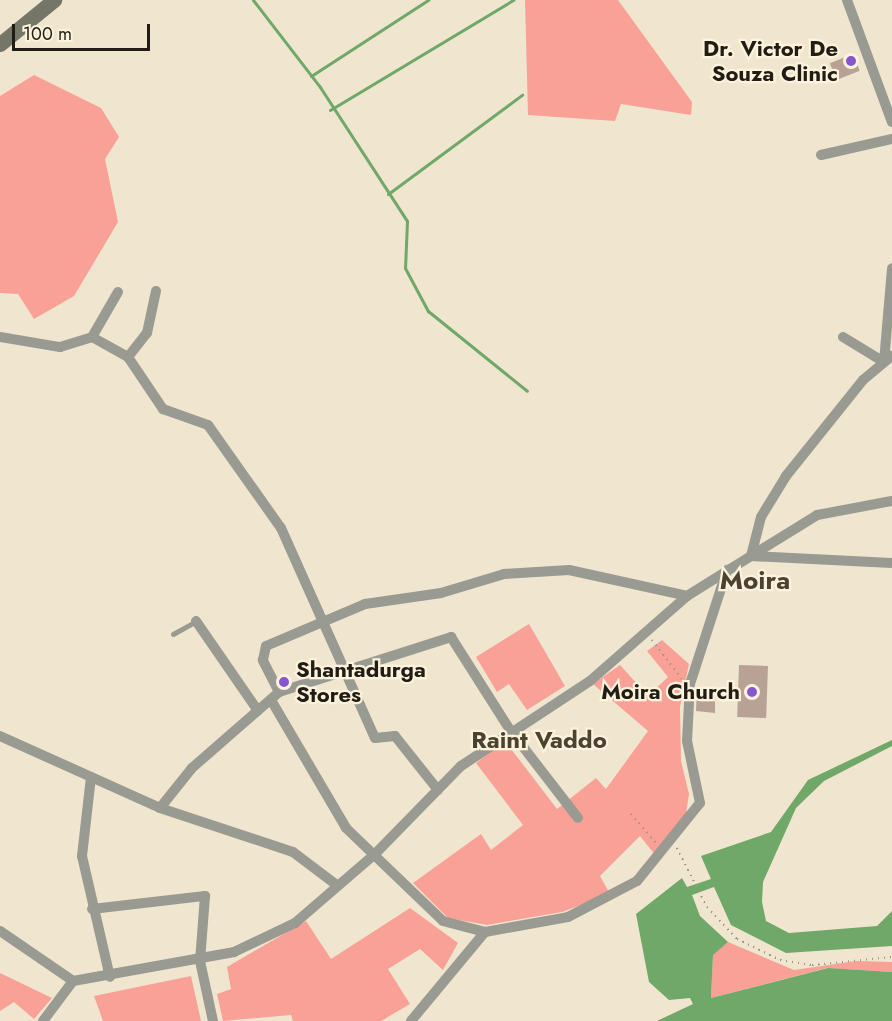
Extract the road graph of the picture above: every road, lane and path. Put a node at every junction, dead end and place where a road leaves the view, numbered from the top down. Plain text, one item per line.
1 (54, 0) edge
2 (848, 0) edge
3 (0, 44) edge
4 (892, 122) edge
5 (892, 139) edge
6 (821, 155) dead end
7 (892, 268) edge
8 (156, 291) dead end
9 (118, 292) dead end
10 (0, 337) edge
11 (92, 337) junction
12 (843, 337) dead end
13 (128, 357) junction
14 (888, 359) edge
15 (892, 501) edge
16 (751, 556) junction
17 (892, 563) edge
18 (727, 570) junction
19 (687, 596) junction
20 (320, 619) junction
21 (196, 621) joint
22 (648, 633) junction
23 (173, 634) dead end
24 (345, 670) junction
25 (690, 684) junction
26 (275, 696) junction
27 (258, 711) junction
28 (510, 730) junction
29 (0, 736) edge
30 (91, 777) junction
31 (438, 790) junction
32 (160, 808) junction
33 (631, 814) dead end
34 (579, 818) dead end
35 (674, 841) junction
36 (665, 853) junction
37 (375, 854) junction
38 (338, 886) junction
39 (92, 909) junction
40 (0, 931) edge
41 (485, 932) junction
42 (892, 957) edge
43 (200, 961) junction
44 (110, 976) junction
45 (73, 981) junction
46 (43, 1021) edge
47 (213, 1021) edge
48 (411, 1021) edge

1 - 3 main road
2 - 4 street
5 - 6 street
7 - 14 street
8 - 13 street
9 - 11 street
10 - 11 street
11 - 13 street
12 - 14 street
13 - 20 street
14 - 16 street
15 - 16 street
16 - 17 street
16 - 18 street
18 - 19 street
18 - 25 street
19 - 20 street
19 - 22 street
20 - 24 street
20 - 26 street
21 - 23 lane
21 - 27 street
22 - 25 path
22 - 28 street
24 - 26 street
24 - 28 street
24 - 31 street
25 - 35 street
26 - 27 street
26 - 37 street
27 - 32 street
28 - 31 street
28 - 34 street
29 - 30 street
30 - 32 street
30 - 39 street
31 - 37 street
32 - 38 street
33 - 36 path
35 - 36 street
35 - 42 path
36 - 41 street
37 - 38 street
37 - 41 street
38 - 43 street
39 - 43 street
39 - 44 street
40 - 45 street
41 - 48 street
43 - 44 street
43 - 47 street
44 - 45 street
45 - 46 street

